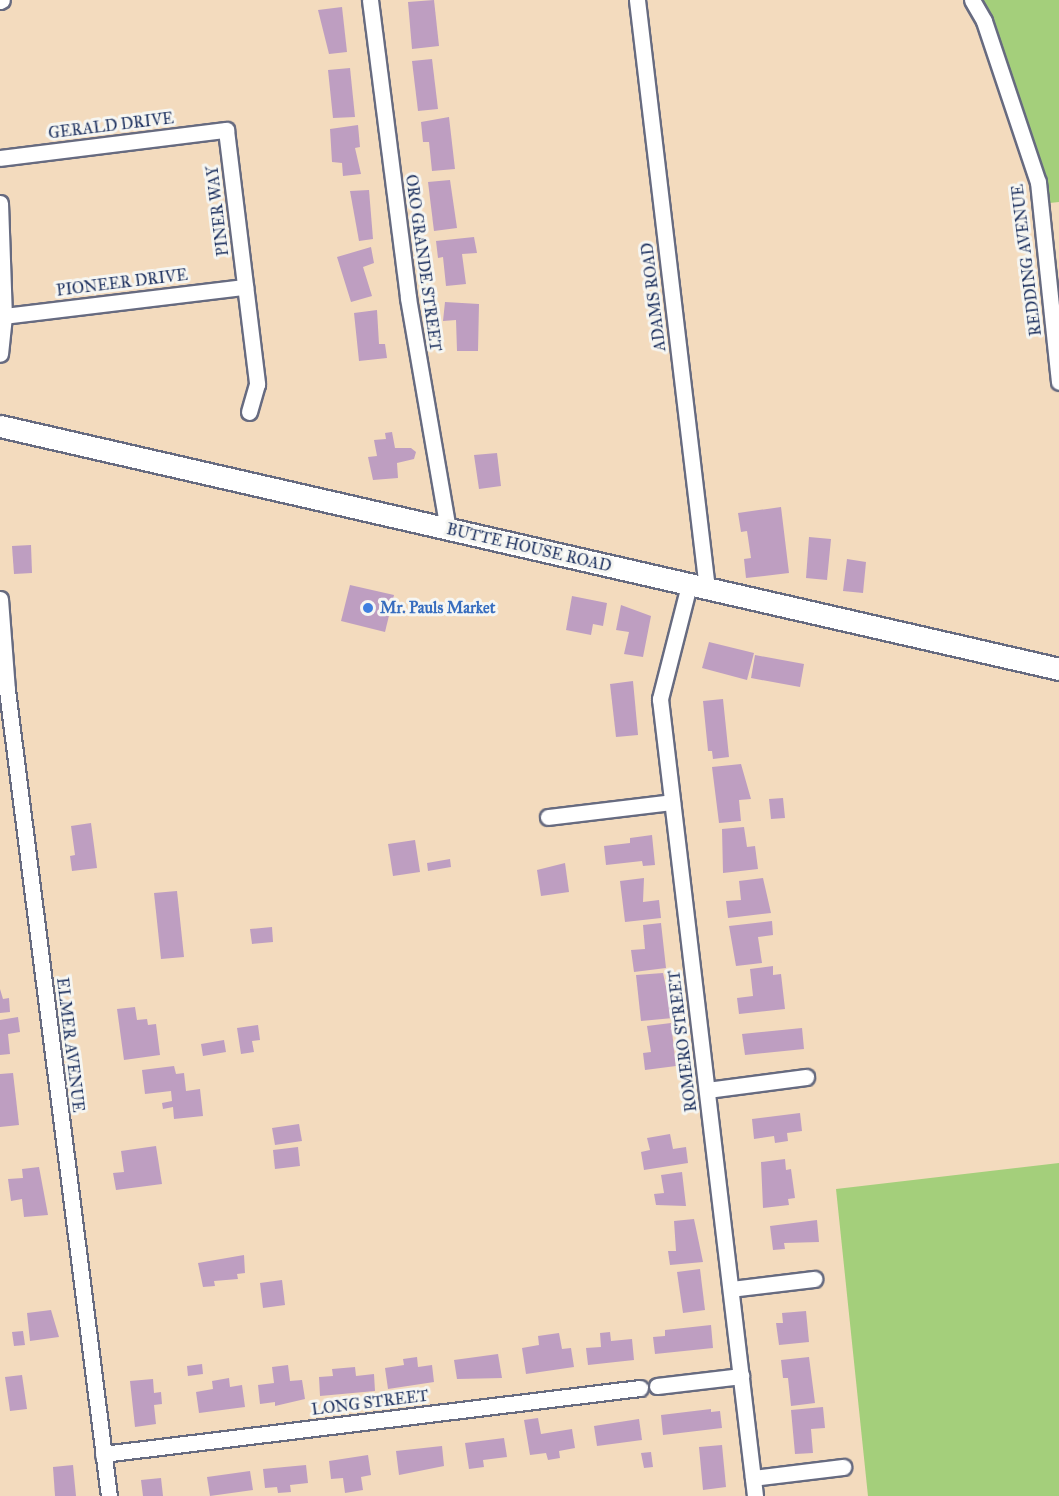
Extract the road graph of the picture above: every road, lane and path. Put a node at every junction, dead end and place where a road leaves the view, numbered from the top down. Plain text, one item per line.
1 (370, 0) edge
2 (637, 0) edge
3 (972, 0) edge
4 (226, 130) joint
5 (0, 158) edge
6 (0, 203) edge
7 (245, 287) junction
8 (4, 316) junction
9 (0, 354) edge
10 (1059, 382) edge
11 (249, 412) dead end
12 (0, 426) edge
13 (448, 530) junction
14 (698, 587) junction
15 (0, 599) edge
16 (1059, 669) edge
17 (672, 802) junction
18 (548, 817) dead end
19 (806, 1077) dead end
20 (707, 1090) junction
21 (814, 1279) dead end
22 (730, 1289) junction
23 (741, 1376) junction
24 (657, 1386) dead end
25 (640, 1388) dead end
26 (103, 1454) junction
27 (843, 1467) dead end
28 (753, 1478) junction
29 (109, 1496) edge
30 (755, 1496) edge

1 - 13 street, ORO GRANDE STREET
2 - 14 street, ADAMS ROAD
3 - 10 street, REDDING AVENUE
4 - 5 street, GERALD DRIVE
4 - 7 street, PINER WAY
6 - 8 street
7 - 8 street, PIONEER DRIVE
7 - 11 street, PINER WAY
8 - 9 street
12 - 13 main road, BUTTE HOUSE ROAD
13 - 14 main road, BUTTE HOUSE ROAD
14 - 16 main road, BUTTE HOUSE ROAD
14 - 17 street, ROMERO STREET
15 - 26 street, ELMER AVENUE
17 - 18 street
17 - 20 street, ROMERO STREET
19 - 20 street
20 - 22 street, ROMERO STREET
21 - 22 street
22 - 23 street, ROMERO STREET
23 - 24 street
23 - 28 street, ROMERO STREET
25 - 26 street, LONG STREET
26 - 29 street, ELMER AVENUE
27 - 28 street
28 - 30 street, ROMERO STREET

